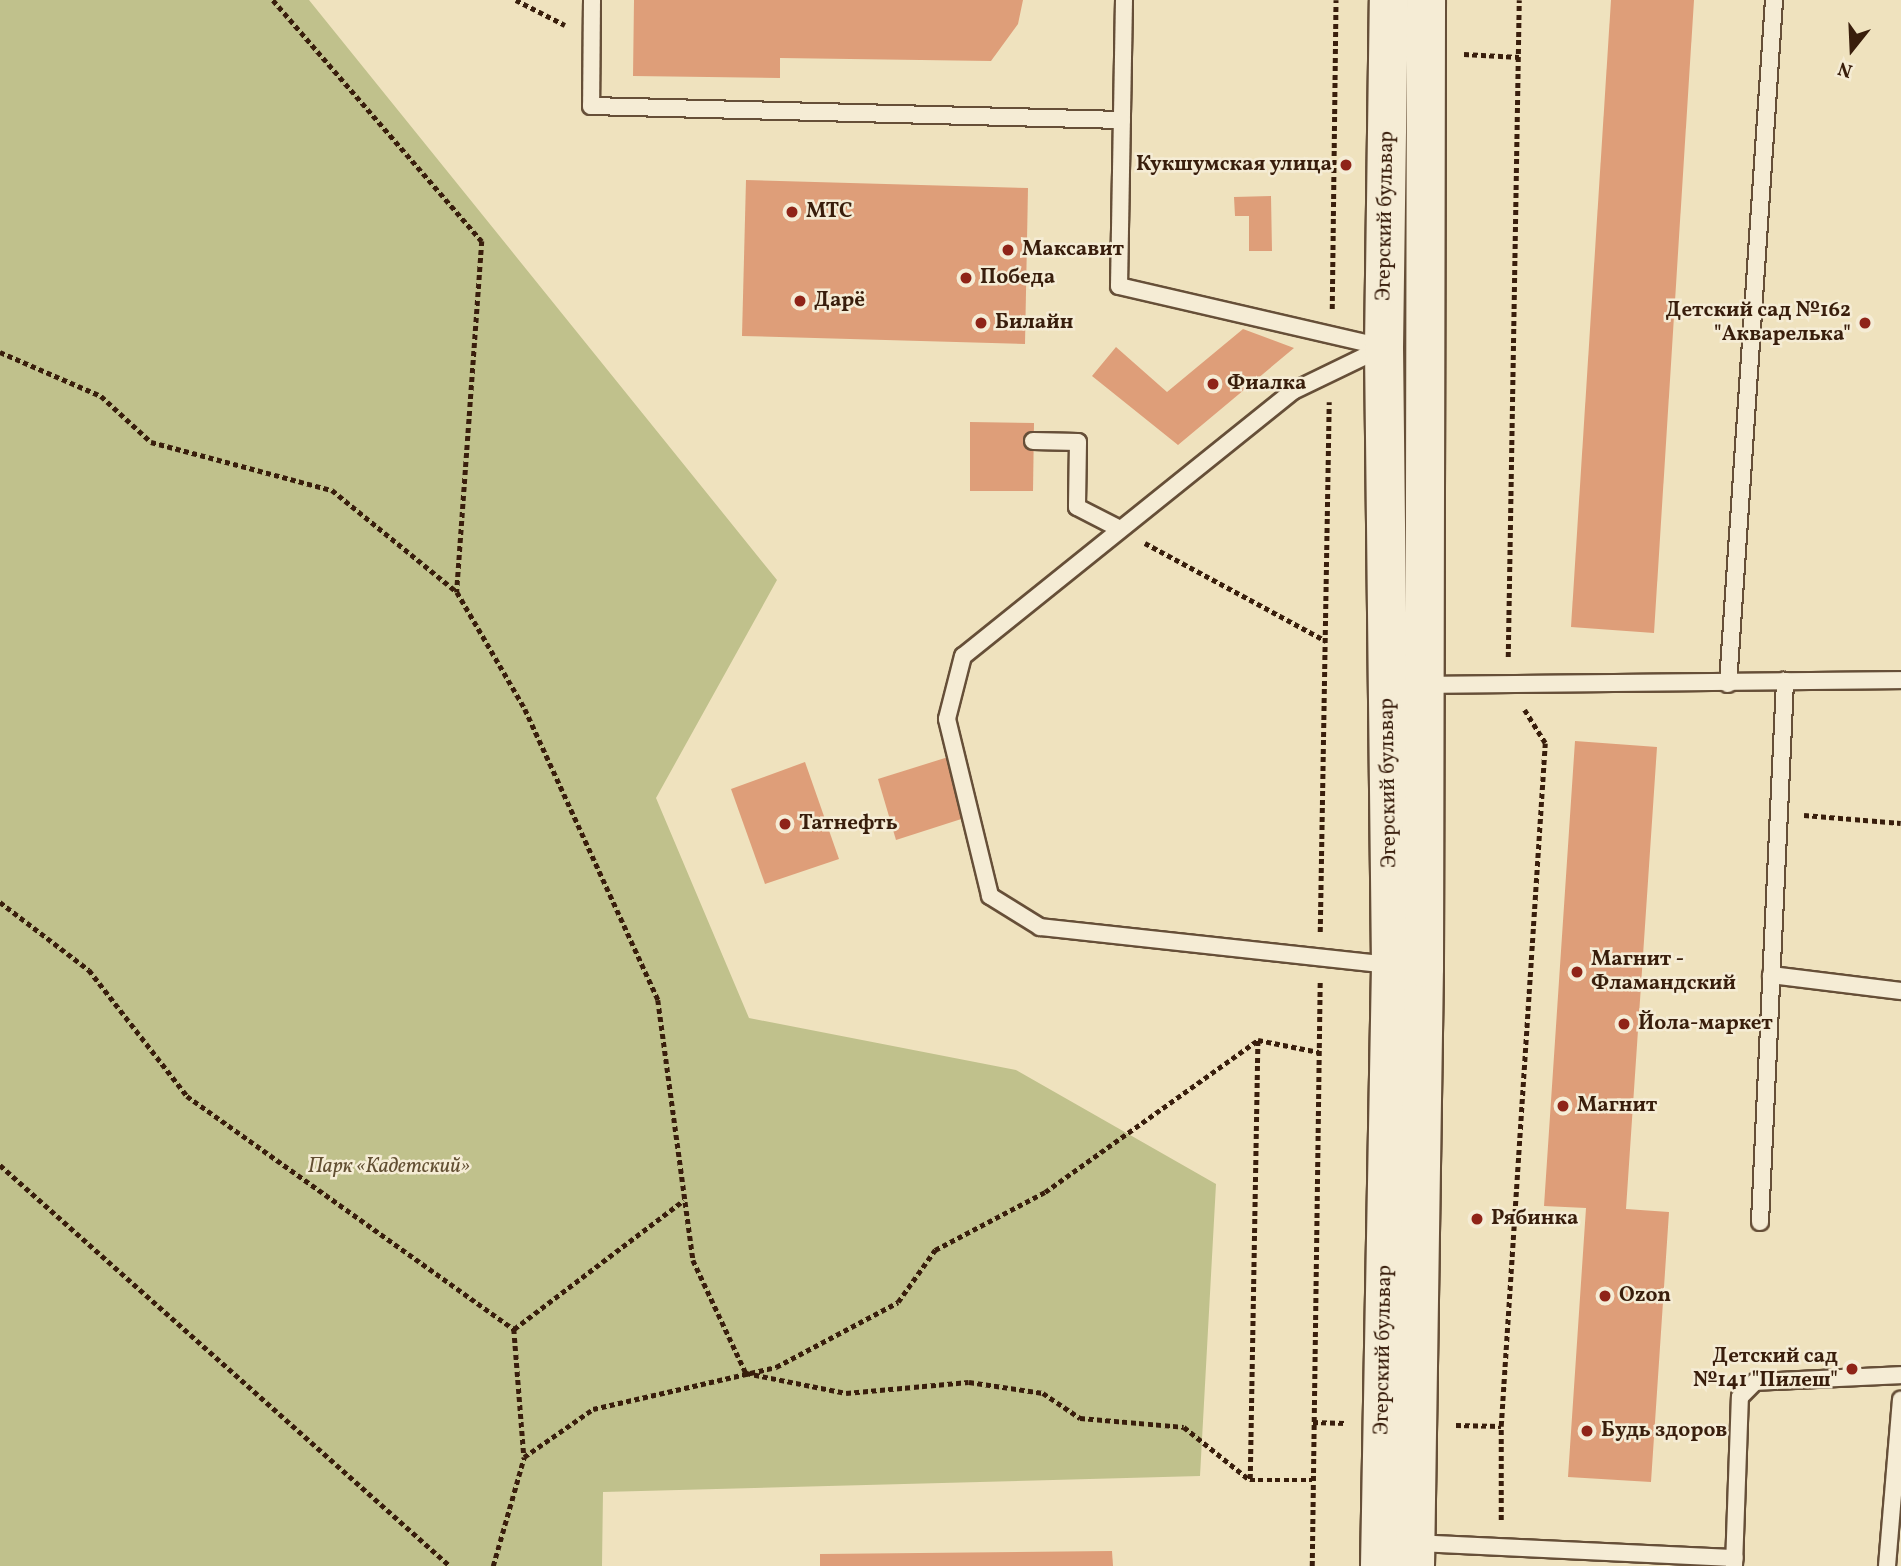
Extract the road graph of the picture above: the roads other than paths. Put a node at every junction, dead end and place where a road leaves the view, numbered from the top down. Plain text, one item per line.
1 (592, 0) edge
2 (1124, 0) edge
3 (1389, 0) edge
4 (1426, 0) edge
5 (1774, 0) edge
6 (1122, 120) junction
7 (1384, 347) junction
8 (1424, 348) junction
9 (1033, 441) dead end
10 (1120, 529) junction
11 (1901, 680) edge
12 (1785, 681) junction
13 (1728, 684) junction
14 (1407, 686) junction
15 (1391, 965) junction
16 (1772, 975) junction
17 (1901, 991) edge
18 (1760, 1222) dead end
19 (1901, 1375) edge
20 (1901, 1400) edge
21 (1398, 1555) edge
22 (1734, 1562) edge
23 (1887, 1566) edge

1 - 6 lane
2 - 6 lane
3 - 7 main road, Эгерский бульвар
4 - 8 main road, Эгерский бульвар
5 - 13 lane
6 - 7 lane
7 - 8 main road
7 - 10 lane
7 - 14 main road, Эгерский бульвар
8 - 14 main road, Эгерский бульвар
9 - 10 lane
10 - 15 lane
11 - 12 lane
12 - 13 lane
12 - 16 lane
13 - 14 lane
14 - 15 main road, Эгерский бульвар
14 - 21 main road, Эгерский бульвар
15 - 21 main road, Эгерский бульвар
16 - 17 lane
16 - 18 lane
19 - 22 lane
20 - 23 lane
21 - 22 lane

